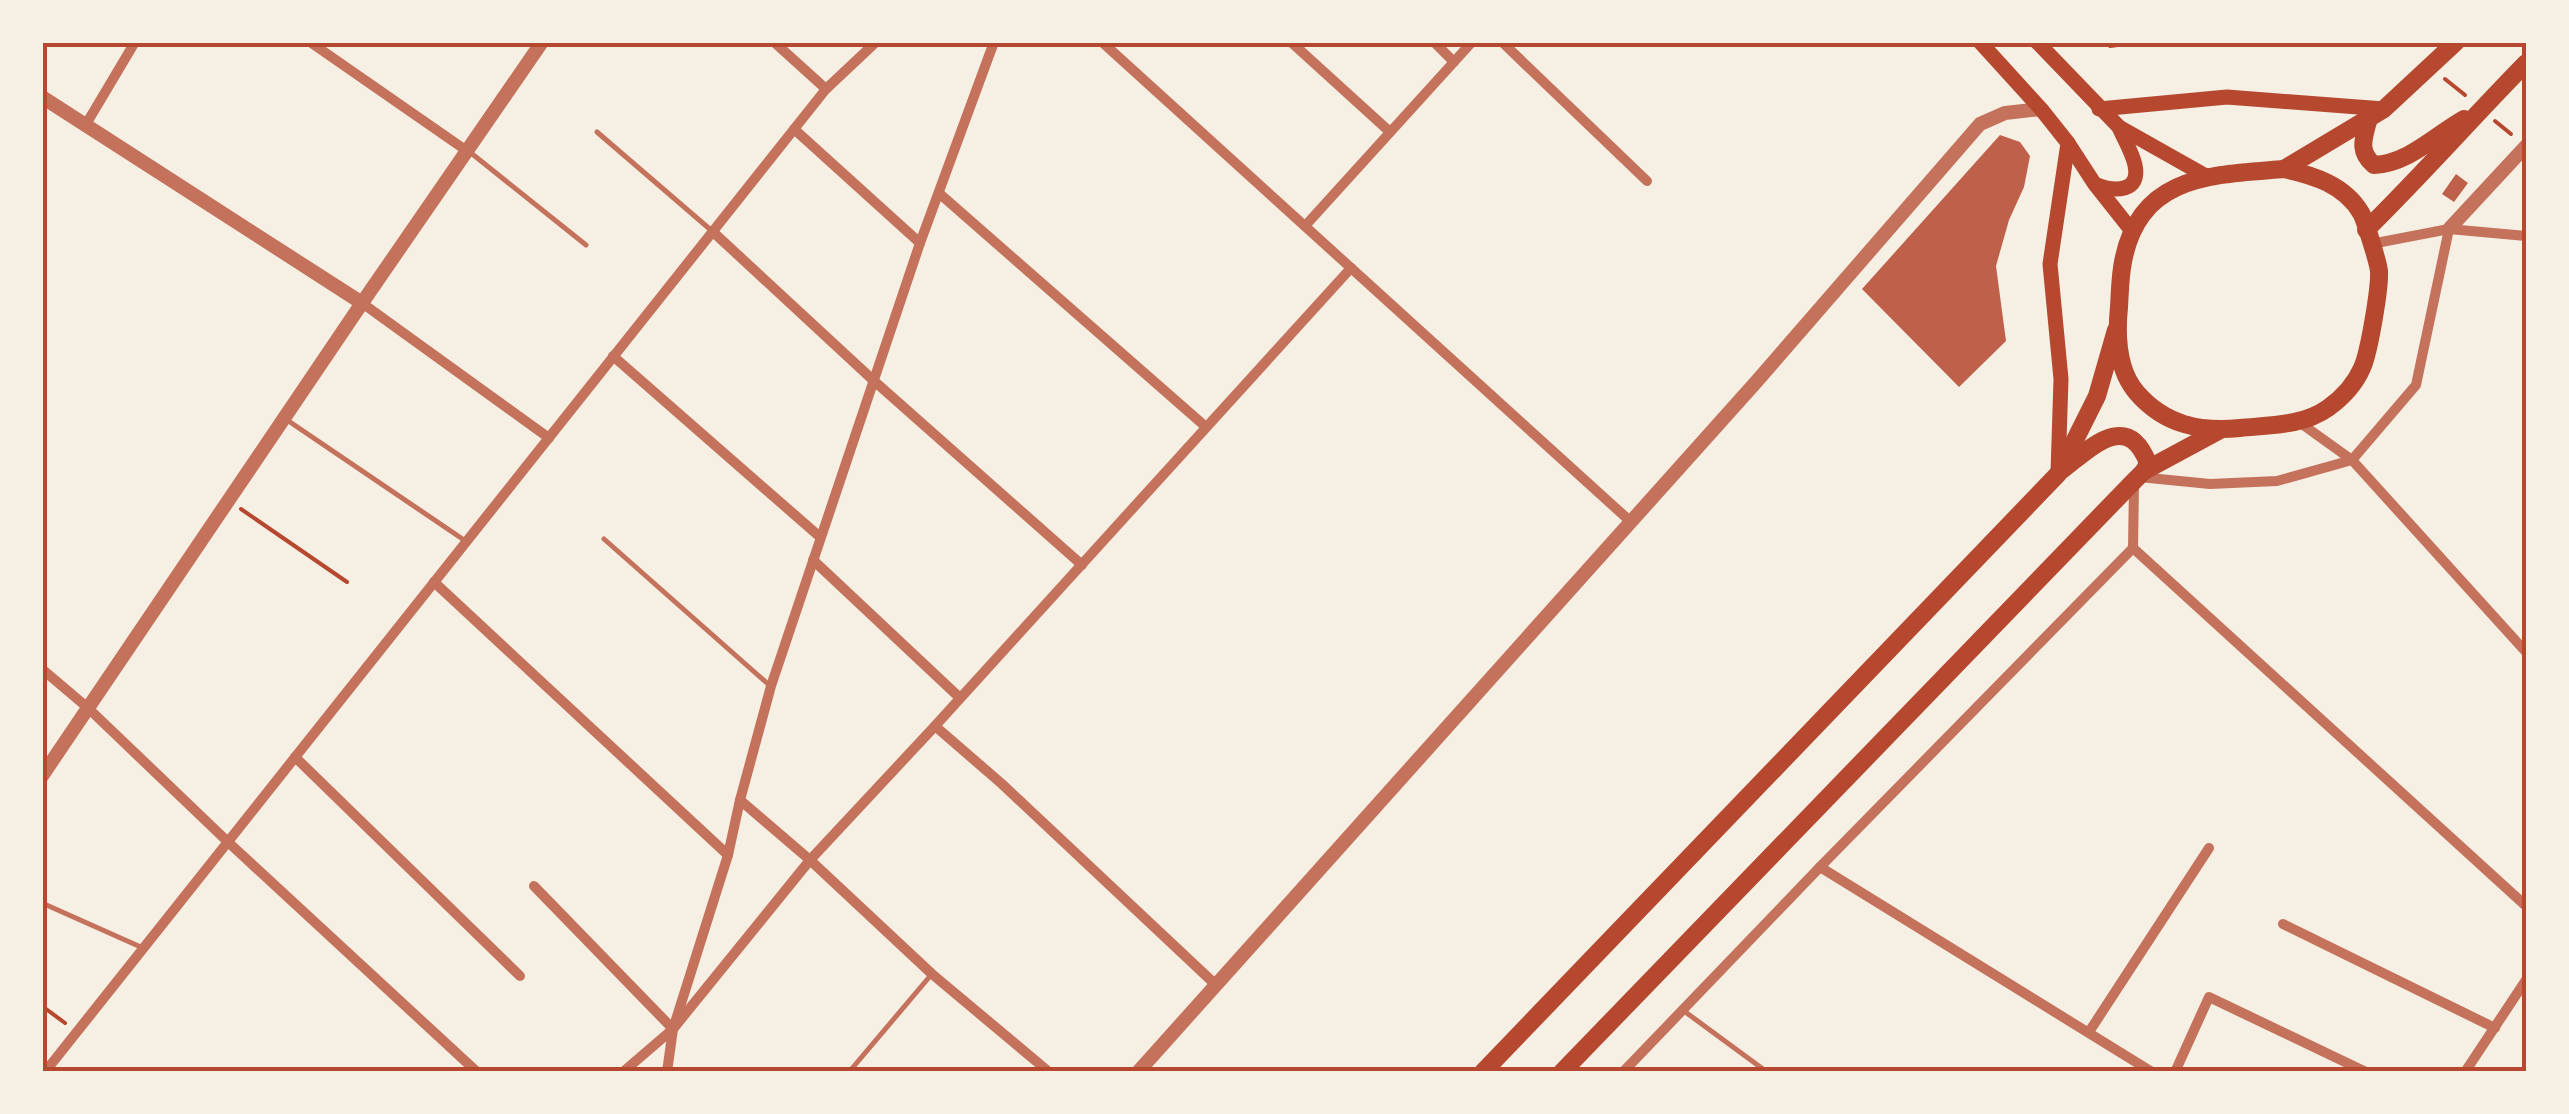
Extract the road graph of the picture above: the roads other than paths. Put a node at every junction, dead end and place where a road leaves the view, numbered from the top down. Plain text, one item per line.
1 (135, 42) edge
2 (310, 42) edge
3 (542, 42) edge
4 (774, 42) edge
5 (876, 42) edge
6 (994, 42) edge
7 (1102, 42) edge
8 (1291, 42) edge
9 (1434, 42) edge
10 (1472, 42) edge
11 (1502, 42) edge
12 (1980, 42) edge
13 (2037, 42) edge
14 (2456, 42) edge
15 (1454, 62) junction
16 (2526, 63) edge
17 (826, 88) junction
18 (42, 97) edge
19 (2041, 109) junction
20 (2099, 109) junction
21 (2482, 109) junction
22 (2376, 114) junction
23 (86, 126) junction
24 (2118, 128) junction
25 (794, 129) junction
26 (598, 132) dead end
27 (1390, 132) junction
28 (2068, 143) junction
29 (2526, 146) edge
30 (468, 151) junction
31 (2284, 169) junction
32 (2206, 176) junction
33 (1647, 181) dead end
34 (2094, 183) junction
35 (940, 194) junction
36 (1304, 226) junction
37 (2449, 229) junction
38 (2132, 231) junction
39 (712, 232) junction
40 (2526, 236) edge
41 (2369, 237) junction
42 (920, 243) junction
43 (586, 245) dead end
44 (1351, 268) junction
45 (362, 303) junction
46 (2116, 330) junction
47 (613, 356) junction
48 (873, 380) junction
49 (285, 418) junction
50 (2299, 422) junction
51 (1206, 427) junction
52 (2220, 430) junction
53 (549, 438) junction
54 (2352, 460) junction
55 (2058, 474) junction
56 (2138, 476) junction
57 (1631, 522) junction
58 (820, 537) junction
59 (604, 539) dead end
60 (466, 542) junction
61 (2133, 548) junction
62 (812, 560) junction
63 (1082, 564) junction
64 (434, 582) junction
65 (2526, 652) edge
66 (42, 669) edge
67 (771, 686) junction
68 (960, 698) junction
69 (88, 708) junction
70 (935, 726) junction
71 (295, 757) junction
72 (42, 776) edge
73 (740, 800) junction
74 (228, 842) junction
75 (2208, 848) dead end
76 (728, 856) junction
77 (810, 860) junction
78 (1820, 867) junction
79 (534, 886) dead end
80 (42, 903) edge
81 (2526, 906) edge
82 (2284, 924) dead end
83 (143, 948) junction
84 (932, 974) junction
85 (520, 976) dead end
86 (2526, 980) edge
87 (1216, 985) junction
88 (1684, 1011) junction
89 (2495, 1028) junction
90 (673, 1029) junction
91 (2089, 1032) junction
92 (463, 1067) edge
93 (48, 1070) edge
94 (477, 1072) edge
95 (624, 1072) edge
96 (667, 1072) edge
97 (849, 1072) edge
98 (1049, 1072) edge
99 (1138, 1072) edge
100 (1482, 1072) edge
101 (1562, 1072) edge
102 (1623, 1072) edge
103 (1768, 1072) edge
104 (2152, 1072) edge
105 (2175, 1072) edge
106 (2366, 1072) edge
107 (2466, 1072) edge

1 - 23 street
2 - 30 street
3 - 30 street
4 - 17 street
5 - 17 street
6 - 35 street
7 - 36 street
8 - 27 street
9 - 15 street
10 - 15 street
11 - 33 street
12 - 19 main road
13 - 20 main road
14 - 22 main road
15 - 27 street
16 - 21 main road
17 - 25 street
18 - 23 street
19 - 28 main road
19 - 57 street
20 - 22 main road
20 - 24 main road
21 - 22 main road
21 - 41 main road
22 - 31 main road
23 - 45 street
24 - 32 main road
24 - 34 main road
25 - 39 street
25 - 42 street
26 - 39 lane
27 - 36 street
28 - 34 main road
28 - 55 main road
29 - 37 street
30 - 43 lane
30 - 45 street
31 - 32 main road
31 - 41 main road
32 - 38 main road
34 - 38 main road
35 - 42 street
35 - 51 street
36 - 44 street
37 - 40 street
37 - 41 street
37 - 54 street
38 - 46 main road
39 - 47 street
39 - 48 street
41 - 50 main road
42 - 48 street
44 - 51 street
44 - 57 street
45 - 49 street
45 - 53 street
46 - 52 main road
46 - 55 main road
47 - 53 street
47 - 58 street
48 - 58 street
48 - 63 street
49 - 60 lane
49 - 69 street
50 - 52 main road
50 - 54 street
51 - 63 street
52 - 56 main road
53 - 60 street
54 - 56 street
54 - 65 street
55 - 56 main road
55 - 100 main road
56 - 61 street
56 - 101 main road
57 - 87 street
58 - 62 street
59 - 67 lane
60 - 64 street
61 - 78 street
61 - 81 street
62 - 67 street
62 - 68 street
63 - 68 street
64 - 71 street
64 - 76 street
66 - 69 street
67 - 73 street
68 - 70 street
69 - 72 street
69 - 74 street
70 - 77 street
70 - 87 street
71 - 74 street
71 - 85 street
73 - 76 street
73 - 77 street
74 - 83 street
74 - 92 street
75 - 91 street
76 - 90 street
77 - 84 street
77 - 90 street
78 - 88 street
78 - 91 street
79 - 90 street
80 - 83 lane
82 - 89 street
83 - 93 street
84 - 97 lane
84 - 98 street
86 - 89 street
87 - 99 street
88 - 102 street
88 - 103 lane
89 - 107 street
90 - 95 street
90 - 96 street
91 - 104 street
92 - 94 street
105 - 106 street

